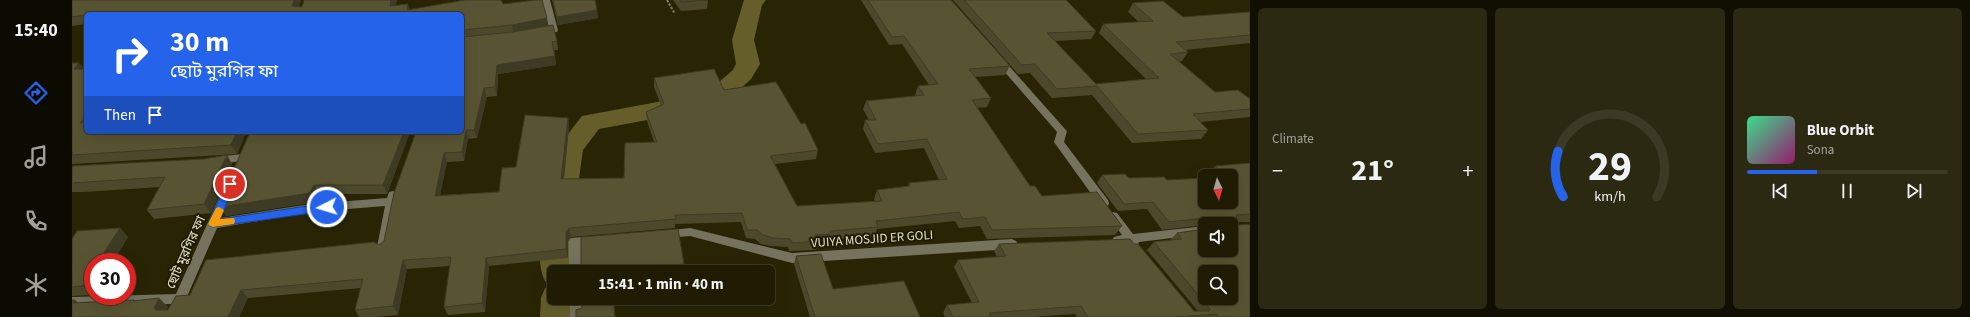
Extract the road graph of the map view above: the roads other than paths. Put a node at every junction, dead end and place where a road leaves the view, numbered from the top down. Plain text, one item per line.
1 (546, 0) edge
2 (534, 33) edge
3 (992, 52) edge
4 (248, 145) edge
5 (242, 158) junction
6 (203, 162) edge
7 (236, 171) edge
8 (230, 184) edge
9 (396, 188) edge
10 (390, 202) junction
11 (213, 224) junction
12 (1198, 231) edge
13 (652, 235) edge
14 (606, 239) edge
15 (1131, 240) junction
16 (1108, 241) edge
17 (1021, 244) edge
18 (383, 247) edge
19 (1141, 251) edge
20 (576, 265) edge
21 (180, 299) junction
22 (72, 302) edge
23 (576, 305) edge
24 (170, 317) edge
25 (576, 317) edge

1 - 2 street
3 - 15 street
4 - 5 street
5 - 6 street
5 - 7 street
8 - 11 street, ছোট মুরগির ফা
9 - 10 street
10 - 11 street
10 - 18 street
11 - 21 street, ছোট মুরগির ফা
12 - 15 street
13 - 17 street, VUIYA MOSJID ER GOLI
14 - 20 street
15 - 16 street
15 - 19 street
21 - 22 street
21 - 24 street, ছোট মুরগির ফা
23 - 25 street

